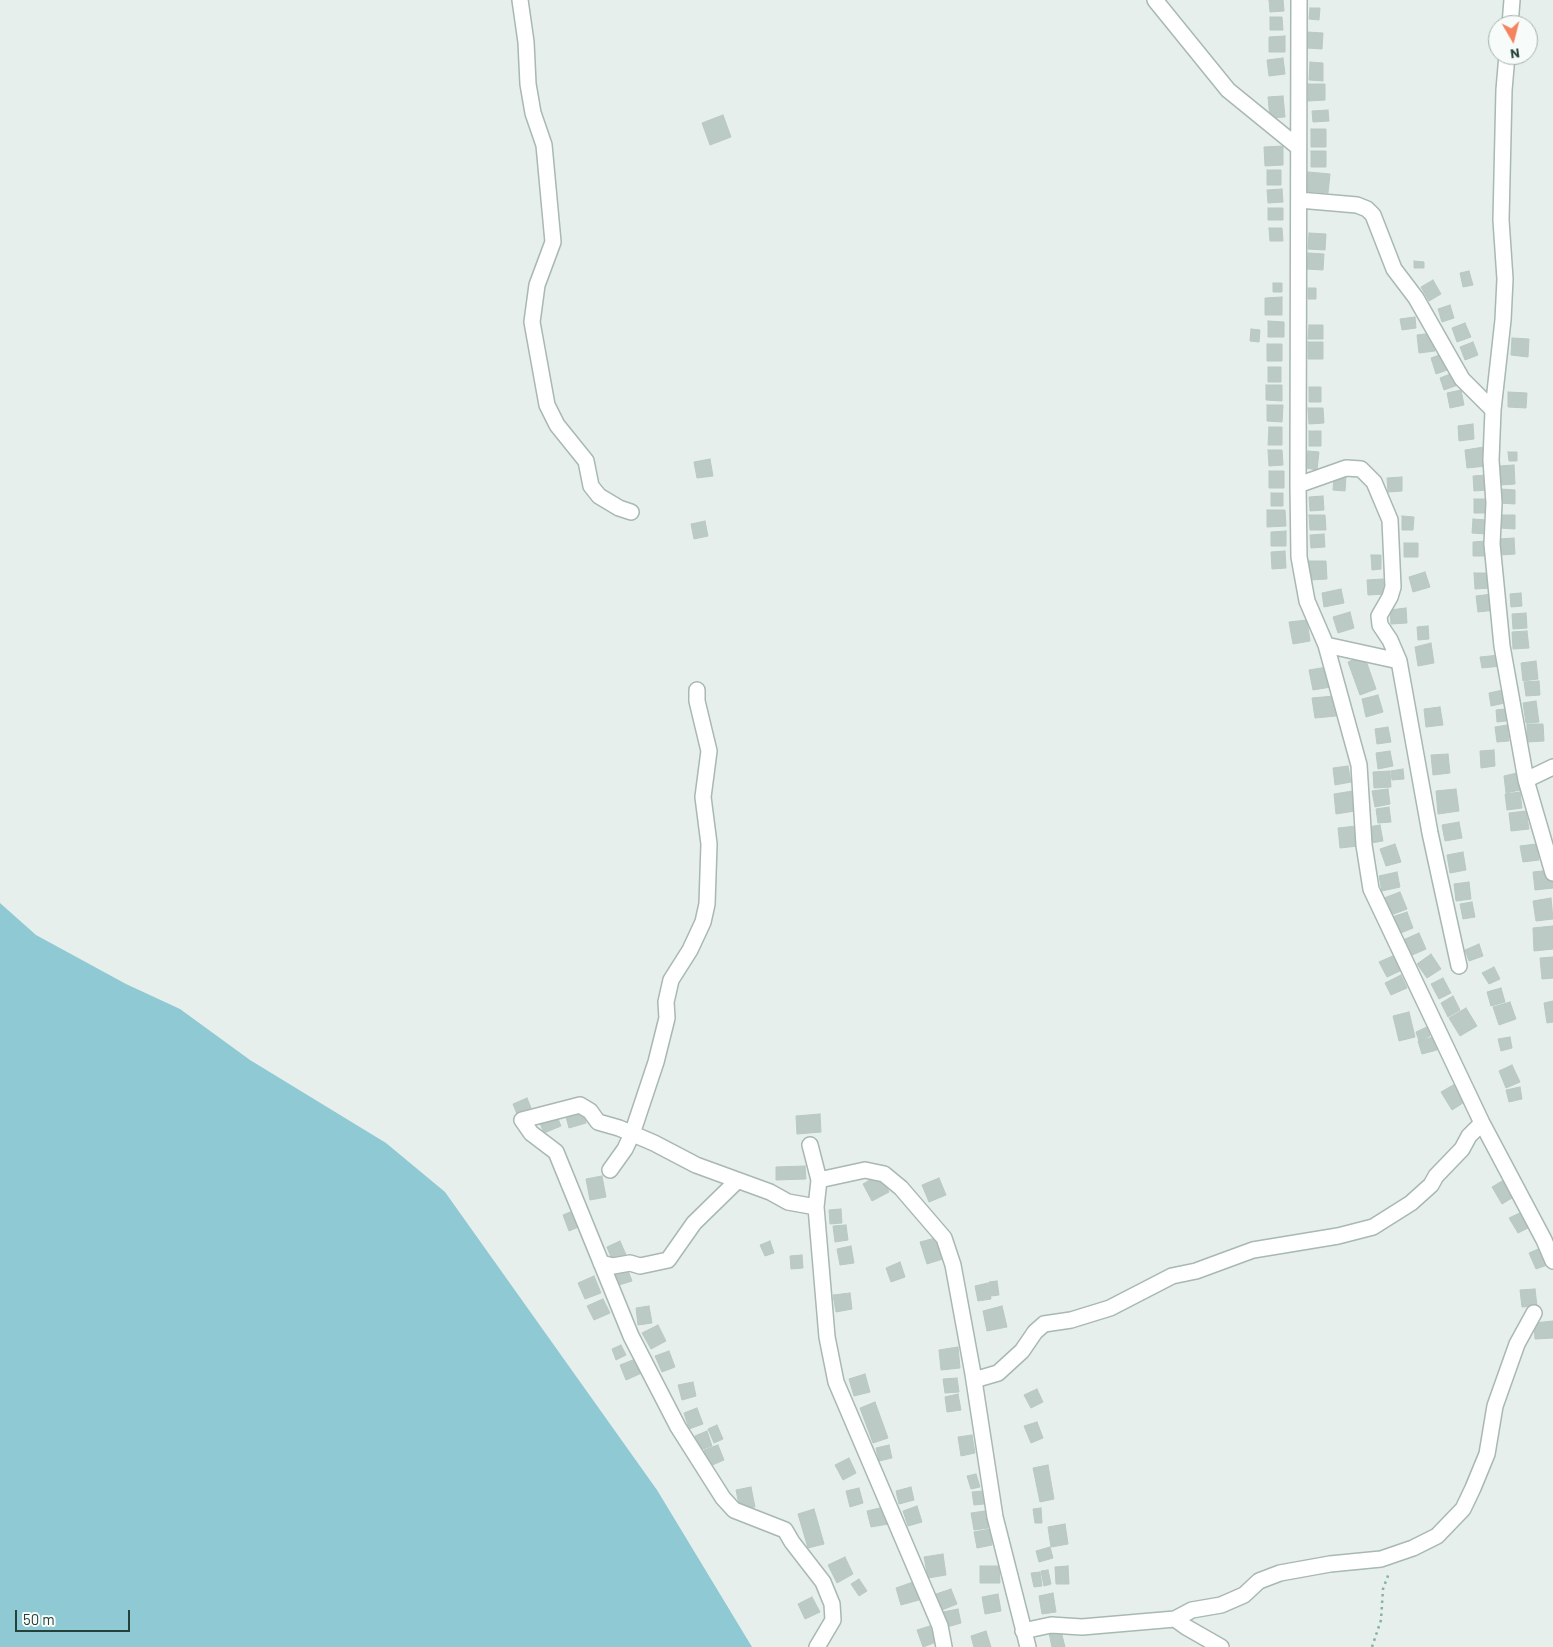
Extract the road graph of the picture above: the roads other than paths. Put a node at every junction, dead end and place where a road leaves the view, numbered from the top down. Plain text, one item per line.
1 (520, 0) edge
2 (1155, 0) edge
3 (1299, 0) edge
4 (1512, 0) edge
5 (1511, 15) edge
6 (1506, 65) edge
7 (1298, 146) junction
8 (1299, 200) junction
9 (1493, 410) junction
10 (1298, 485) junction
11 (631, 512) dead end
12 (1326, 645) junction
13 (1399, 661) junction
14 (697, 690) dead end
15 (1553, 767) edge
16 (1526, 780) junction
17 (1553, 873) edge
18 (1459, 966) dead end
19 (1482, 1123) junction
20 (632, 1134) junction
21 (810, 1145) dead end
22 (610, 1170) dead end
23 (819, 1180) junction
24 (737, 1181) junction
25 (816, 1207) junction
26 (1553, 1260) edge
27 (602, 1263) junction
28 (1534, 1313) dead end
29 (974, 1380) junction
30 (1176, 1618) junction
31 (1023, 1631) junction
32 (817, 1647) edge
33 (944, 1647) edge
34 (1028, 1647) edge
35 (1221, 1647) edge

1 - 11 street
2 - 7 street
3 - 7 street
4 - 5 street
6 - 9 street
7 - 8 street
8 - 9 street
8 - 10 street
9 - 16 street
10 - 12 street
10 - 13 street
12 - 13 street
12 - 19 street
13 - 18 street
14 - 20 street
15 - 16 street
16 - 17 street
19 - 26 street
19 - 29 street
20 - 22 street
20 - 24 street
20 - 27 street
21 - 23 street
23 - 25 street
23 - 29 street
24 - 25 street
24 - 27 street
25 - 33 street
27 - 32 street
28 - 30 street
29 - 31 street
30 - 31 street
30 - 35 street
31 - 34 street

